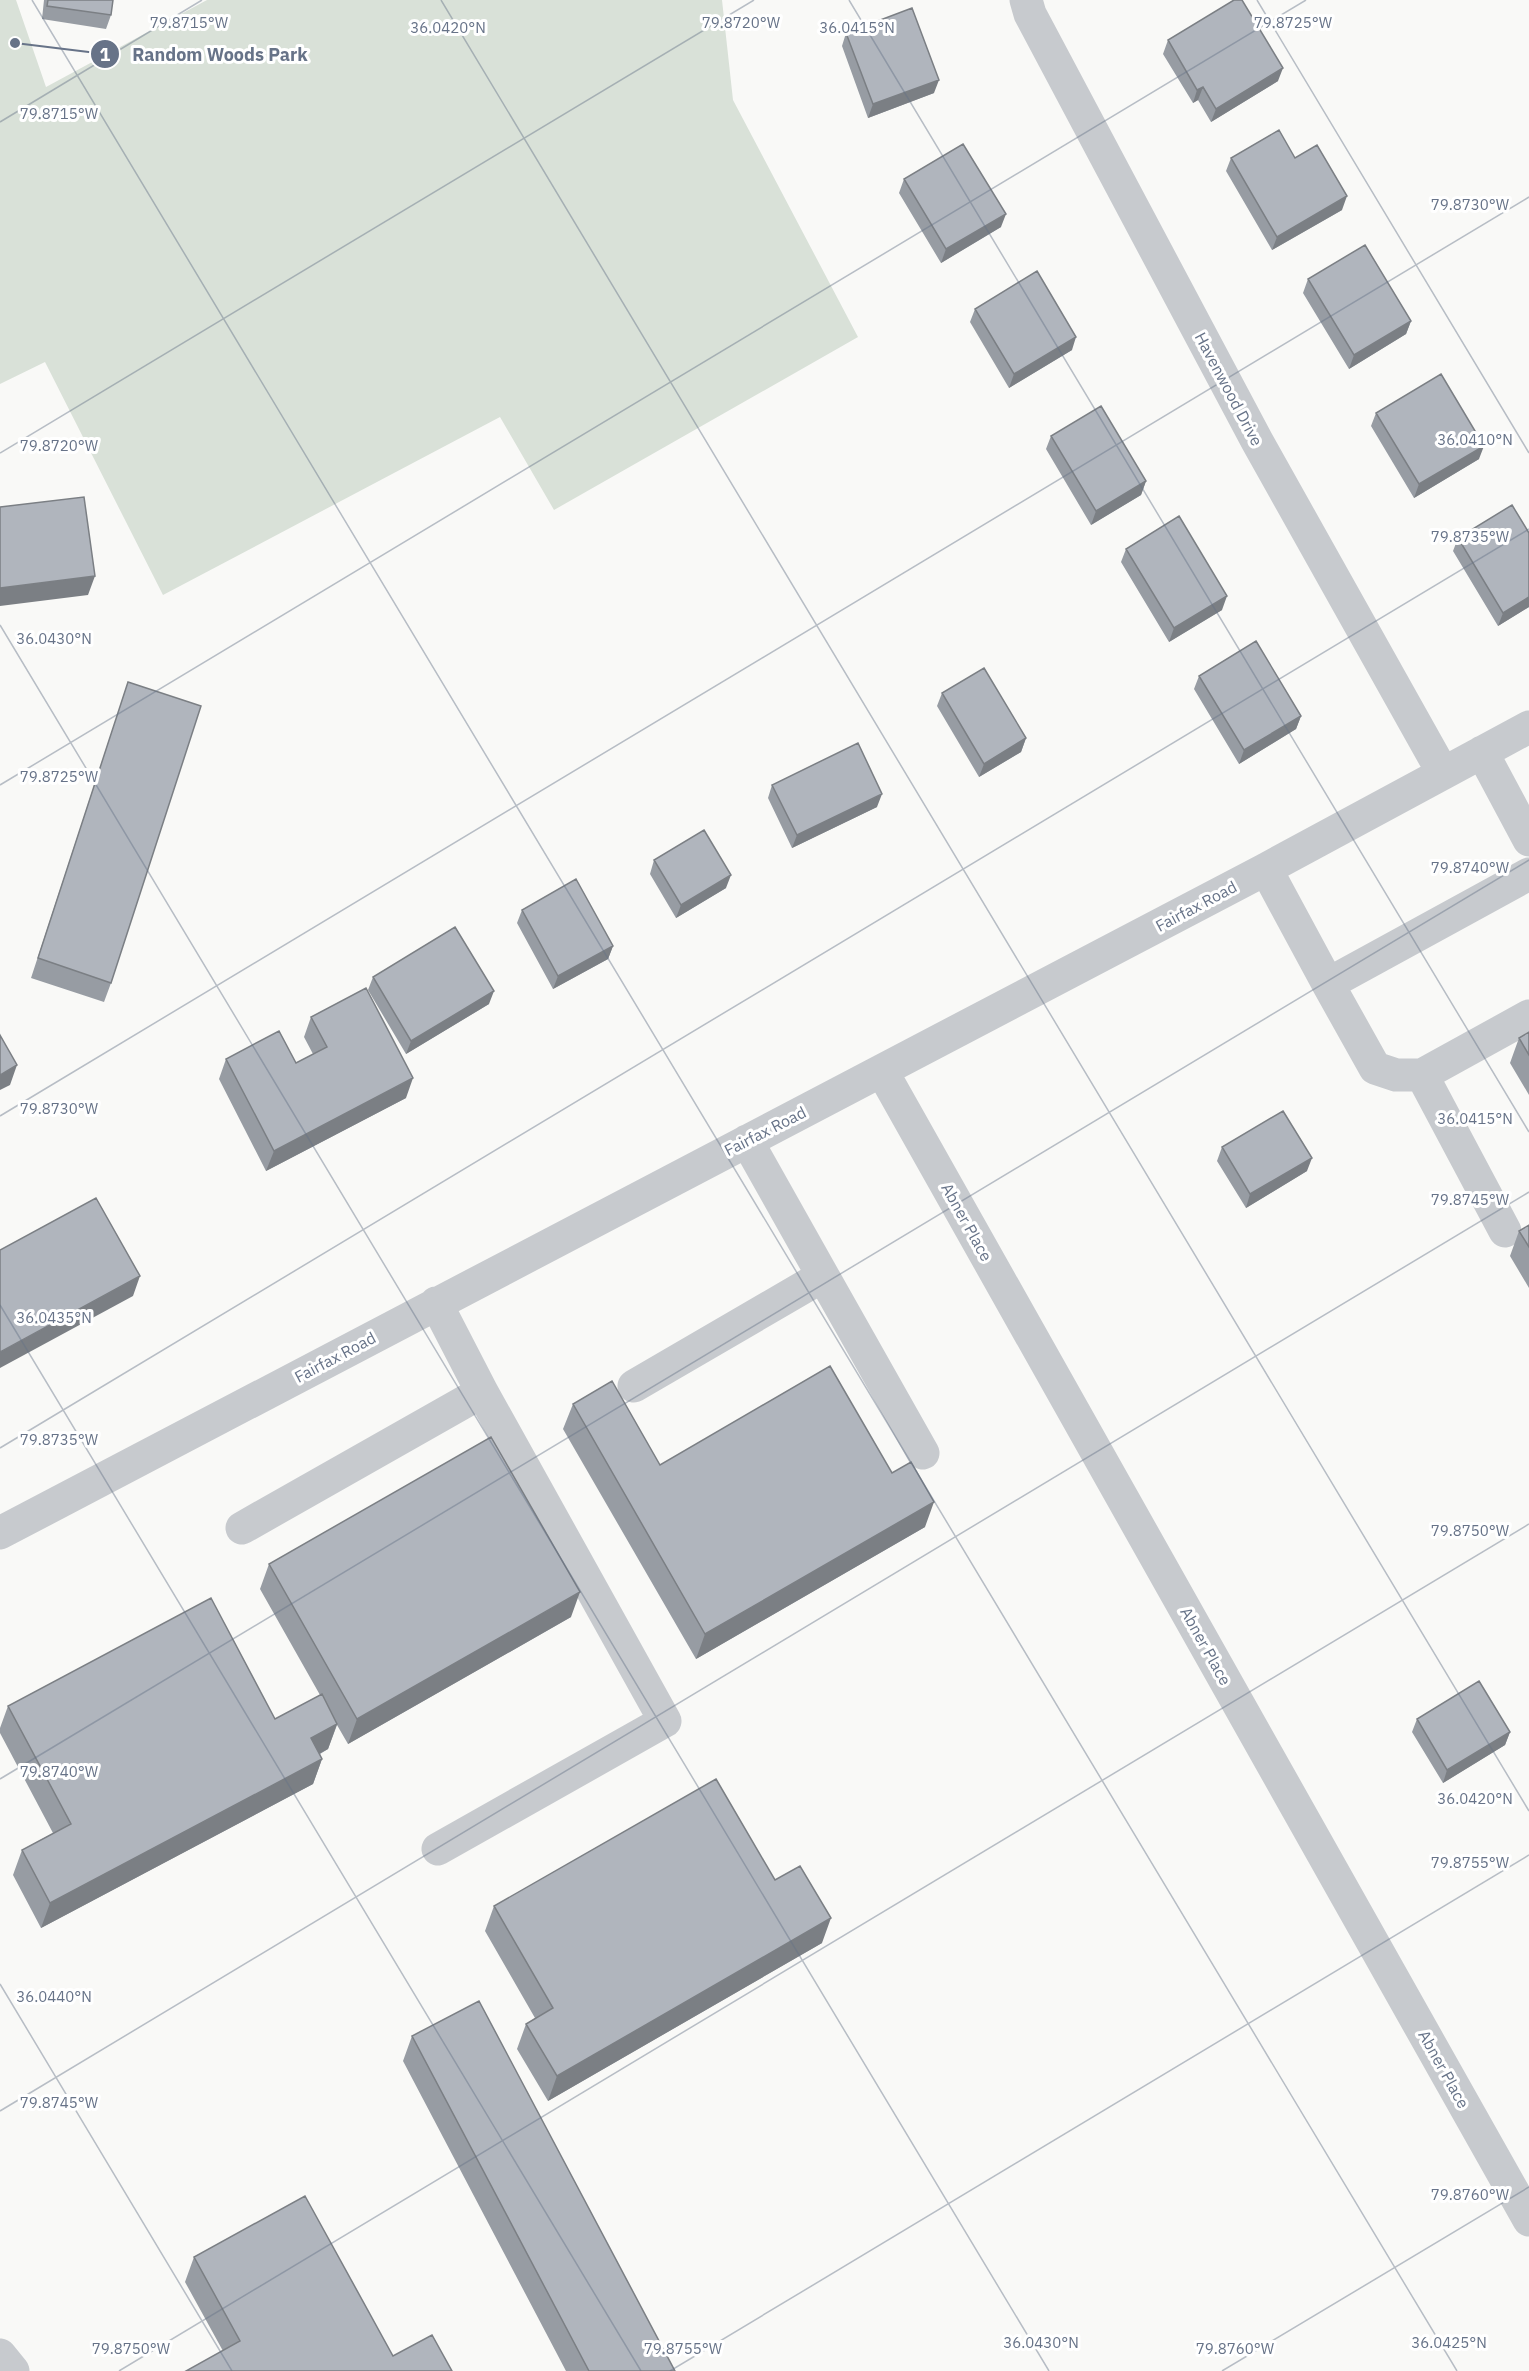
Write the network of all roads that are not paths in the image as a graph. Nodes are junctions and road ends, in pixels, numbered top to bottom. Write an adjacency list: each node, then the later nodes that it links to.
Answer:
1 (1026, 0): 4 (street, Havenwood Drive)
2 (1529, 727): 3 (street, Fairfax Road)
3 (1482, 752): 4 (street, Fairfax Road); 5 (street)
4 (1443, 773): 6 (street, Fairfax Road)
5 (1529, 840)
6 (1266, 869): 8 (street); 10 (street, Fairfax Road)
7 (1529, 874): 8 (street)
8 (1328, 984): 11 (street)
9 (1529, 1016): 11 (street)
10 (882, 1071): 12 (street, Fairfax Road); 22 (street, Abner Place)
11 (1422, 1075): 13 (street)
12 (747, 1141): 14 (street); 15 (street, Fairfax Road)
13 (1505, 1231)
14 (823, 1276): 16 (street); 18 (street)
15 (436, 1303): 17 (street); 20 (street, Fairfax Road)
16 (634, 1386)
17 (482, 1392): 19 (street); 21 (street)
18 (923, 1453)
19 (242, 1528)
20 (0, 1533)
21 (438, 1849)
22 (1529, 2220)
23 (0, 2355): 24 (street)
24 (13, 2371)

